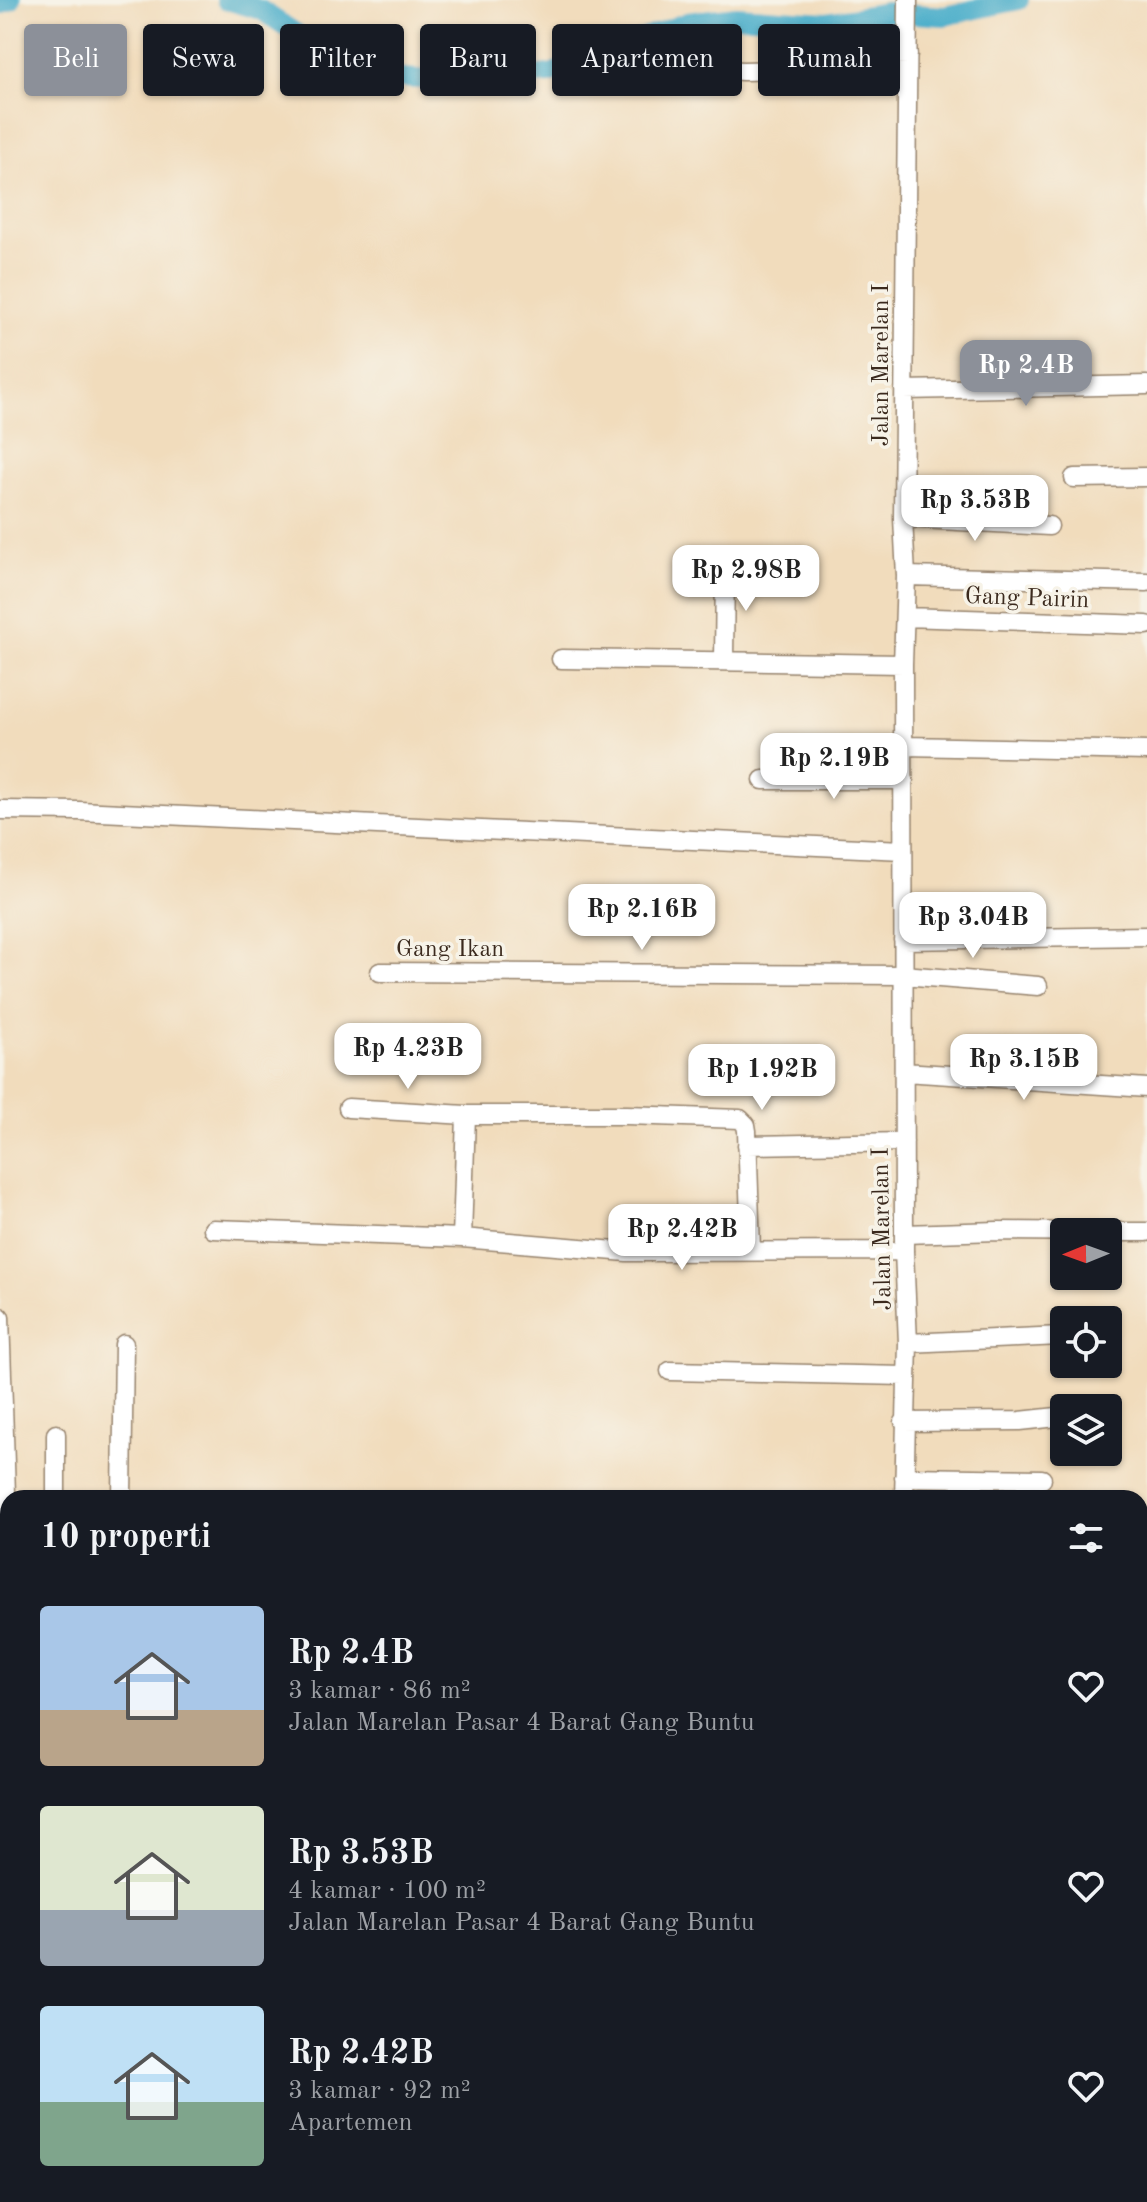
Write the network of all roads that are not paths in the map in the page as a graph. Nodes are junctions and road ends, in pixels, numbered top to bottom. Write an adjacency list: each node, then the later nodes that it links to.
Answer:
1 (908, 0): 2 (street, Jalan Marelan I)
2 (908, 50): 3 (street); 5 (street, Jalan Marelan I)
3 (742, 71)
4 (1147, 385): 5 (street)
5 (904, 390): 8 (street, Jalan Marelan I)
6 (1147, 477): 7 (street)
7 (1074, 478)
8 (903, 518): 9 (street); 11 (street, Jalan Marelan I)
9 (1049, 526)
10 (725, 564): 16 (street)
11 (906, 576): 12 (street); 13 (street, Jalan Marelan I)
12 (1147, 582)
13 (905, 617): 14 (street, Gang Pairin); 17 (street, Jalan Marelan I)
14 (1147, 625)
15 (561, 659): 16 (street)
16 (724, 661): 17 (street)
17 (903, 664): 18 (street, Jalan Marelan I)
18 (905, 746): 19 (street); 21 (street, Jalan Marelan I)
19 (1147, 751)
20 (763, 780): 21 (street)
21 (904, 780): 23 (street, Jalan Marelan I)
22 (0, 810): 23 (street)
23 (903, 850): 25 (street, Jalan Marelan I)
24 (1147, 936): 25 (street)
25 (903, 940): 27 (street, Jalan Marelan I)
26 (380, 972): 27 (street, Gang Ikan)
27 (903, 975): 28 (street, Gang Ikan); 29 (street, Jalan Marelan I)
28 (1038, 986)
29 (904, 1072): 30 (street); 33 (street, Jalan Marelan I)
30 (1147, 1088)
31 (348, 1108): 32 (street)
32 (466, 1115): 34 (street); 39 (street)
33 (904, 1142): 34 (street); 40 (street, Jalan Marelan I)
34 (747, 1145): 41 (street)
35 (213, 1229): 39 (street)
36 (1050, 1231): 40 (street)
37 (1122, 1232): 38 (street)
38 (1147, 1232)
39 (462, 1238): 41 (street)
40 (904, 1243): 41 (street); 44 (street, Jalan Marelan I)
41 (751, 1251)
42 (0, 1317): 53 (street)
43 (1050, 1337): 44 (street)
44 (908, 1343): 47 (street, Jalan Marelan I)
45 (124, 1344): 55 (street)
46 (670, 1371): 47 (street)
47 (905, 1376): 49 (street, Jalan Marelan I)
48 (1050, 1418): 49 (street)
49 (904, 1422): 51 (street, Jalan Marelan I)
50 (56, 1434): 54 (street)
51 (904, 1477): 52 (street); 56 (street, Jalan Marelan I)
52 (1042, 1479)
53 (6, 1490)
54 (56, 1490)
55 (122, 1490)
56 (904, 1490)

